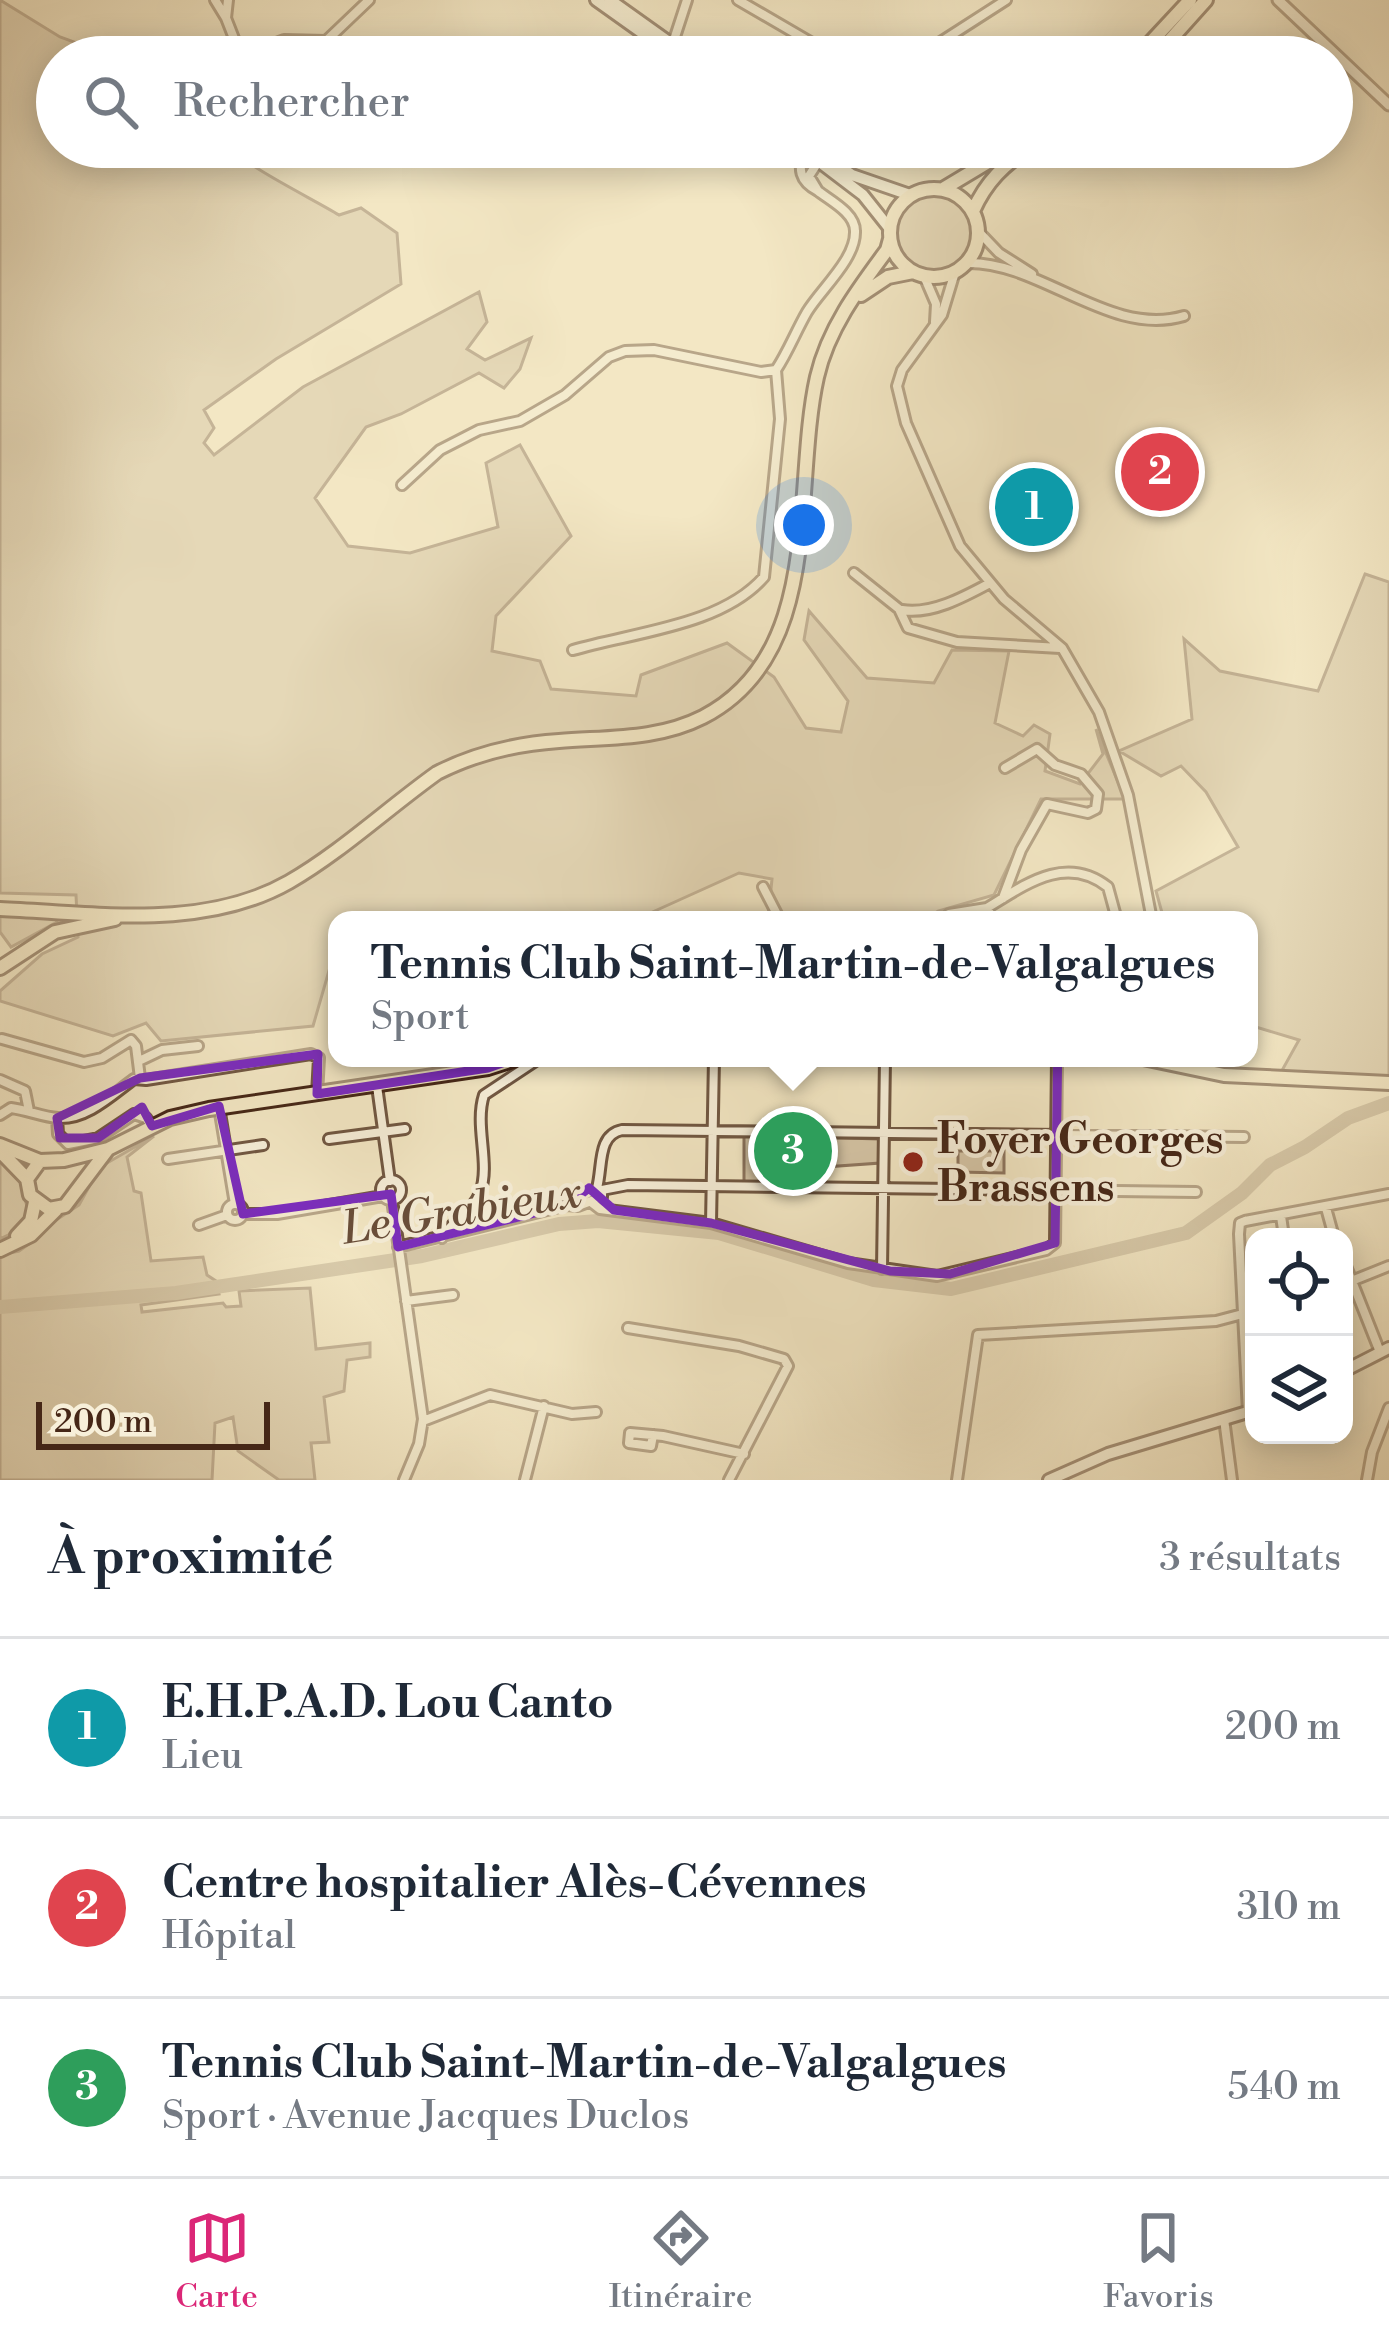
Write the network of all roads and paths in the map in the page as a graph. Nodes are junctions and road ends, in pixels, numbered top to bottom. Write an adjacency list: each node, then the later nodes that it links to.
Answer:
1 (228, 0): 12 (street)
2 (370, 0): 14 (street)
3 (596, 0): 15 (main road)
4 (610, 0): 16 (main road)
5 (687, 0): 17 (street)
6 (738, 0): 18 (street)
7 (1006, 0): 19 (street)
8 (1190, 0): 20 (main road)
9 (1206, 0): 21 (main road)
10 (1278, 0): 22 (street)
11 (215, 1): 12 (street)
12 (226, 19): 13 (street)
13 (233, 36)
14 (331, 36)
15 (649, 36)
16 (653, 36)
17 (676, 36)
18 (800, 36)
19 (950, 36)
20 (1157, 36)
21 (1173, 36)
22 (1316, 36)
23 (1353, 71): 24 (street)
24 (1389, 105)
25 (800, 168): 32 (street)
26 (810, 168): 32 (street)
27 (831, 168): 36 (main road)
28 (840, 168): 33 (main road)
29 (978, 168): 31 (main road)
30 (1002, 168): 34 (main road)
31 (943, 189): 33 (main road); 34 (main road)
32 (818, 191): 43 (street)
33 (910, 195): 36 (main road)
34 (973, 211): 35 (main road)
35 (978, 231): 37 (main road); 39 (street)
36 (890, 234): 38 (main road); 40 (main road)
37 (960, 268): 38 (main road); 39 (street); 42 (street)
38 (919, 274): 40 (main road); 42 (street)
39 (1043, 281): 41 (street)
40 (851, 303): 60 (main road)
41 (1184, 316)
42 (935, 323): 46 (street)
43 (776, 370): 44 (street); 49 (street)
44 (402, 485)
45 (854, 573): 47 (street)
46 (990, 584): 47 (street); 48 (street)
47 (899, 609): 48 (street)
48 (1062, 648): 59 (street)
49 (573, 650)
50 (1004, 768): 52 (street)
51 (763, 887): 55 (street)
52 (1003, 898): 53 (street); 58 (street)
53 (987, 908): 56 (street); 57 (street)
54 (0, 909): 60 (main road)
55 (775, 911)
56 (968, 911)
57 (989, 911)
58 (1115, 911)
59 (1151, 911)
60 (140, 914): 61 (main road)
61 (1, 959)
62 (2, 1039): 64 (street)
63 (198, 1046): 64 (street)
64 (139, 1061): 71 (street)
65 (491, 1067): 74 (main road)
66 (526, 1067): 119 (street)
67 (714, 1067): 82 (street)
68 (885, 1067): 84 (street)
69 (1057, 1067): 85 (street)
70 (1190, 1067): 73 (main road)
71 (140, 1078): 75 (street); 79 (street)
72 (0, 1080): 78 (street)
73 (1389, 1083)
74 (377, 1086): 75 (main road); 83 (street)
75 (316, 1094): 76 (main road)
76 (219, 1107): 80 (main road); 91 (street)
77 (4, 1111): 78 (street)
78 (29, 1111): 79 (street)
79 (57, 1118): 80 (street)
80 (152, 1126): 90 (main road)
81 (405, 1129): 83 (street)
82 (713, 1130): 84 (street); 98 (street); 101 (street)
83 (383, 1132): 87 (street); 96 (street)
84 (884, 1134): 85 (street); 99 (street)
85 (1054, 1136): 86 (street); 100 (street)
86 (1244, 1137)
87 (329, 1138)
88 (263, 1145): 91 (street)
89 (0, 1148): 94 (main road); 95 (main road)
90 (108, 1149): 93 (main road); 97 (main road)
91 (226, 1151): 92 (street); 107 (street)
92 (168, 1159)
93 (64, 1160): 94 (main road); 97 (main road)
94 (40, 1161): 95 (main road)
95 (27, 1179): 105 (main road)
96 (390, 1181): 104 (street); 104 (street)
97 (78, 1186): 110 (main road)
98 (712, 1187): 99 (street); 101 (street); 115 (street)
99 (883, 1188): 100 (street); 123 (street)
100 (1054, 1190): 102 (street); 123 (street)
101 (603, 1191): 106 (street); 108 (street); 111 (street)
102 (1196, 1192)
103 (1389, 1194): 109 (street)
104 (387, 1198): 112 (street); 121 (street)
105 (35, 1202): 110 (main road); 120 (main road)
106 (591, 1202): 108 (street); 111 (street)
107 (235, 1204): 112 (street); 114 (street)
108 (567, 1205): 119 (street)
109 (1327, 1208): 113 (street); 118 (street)
110 (57, 1209): 120 (main road)
111 (614, 1210): 115 (street)
112 (243, 1214): 114 (street)
113 (1281, 1216): 117 (street); 129 (street)
114 (230, 1220): 116 (street)
115 (711, 1223): 123 (street)
116 (199, 1225)
117 (1283, 1228)
118 (1332, 1228)
119 (442, 1238): 121 (street)
120 (0, 1246)
121 (399, 1249): 127 (street)
122 (1389, 1267): 124 (street)
123 (883, 1269)
124 (1353, 1281)
125 (1353, 1292): 132 (street)
126 (453, 1295): 127 (street)
127 (406, 1301): 139 (street)
128 (1245, 1314): 129 (street)
129 (1242, 1315): 131 (street); 145 (street)
130 (628, 1328): 141 (street)
131 (1245, 1347)
132 (1387, 1350): 133 (main road)
133 (1353, 1367)
134 (544, 1406): 136 (street); 139 (street); 143 (street)
135 (1389, 1408): 148 (street)
136 (596, 1412)
137 (1245, 1413): 138 (main road)
138 (1224, 1418): 146 (main road); 147 (street)
139 (423, 1421): 142 (street)
140 (652, 1435): 141 (street)
141 (744, 1454): 144 (street)
142 (404, 1480)
143 (526, 1480)
144 (729, 1480)
145 (957, 1480)
146 (1049, 1480)
147 (1232, 1480)
148 (1367, 1480)

